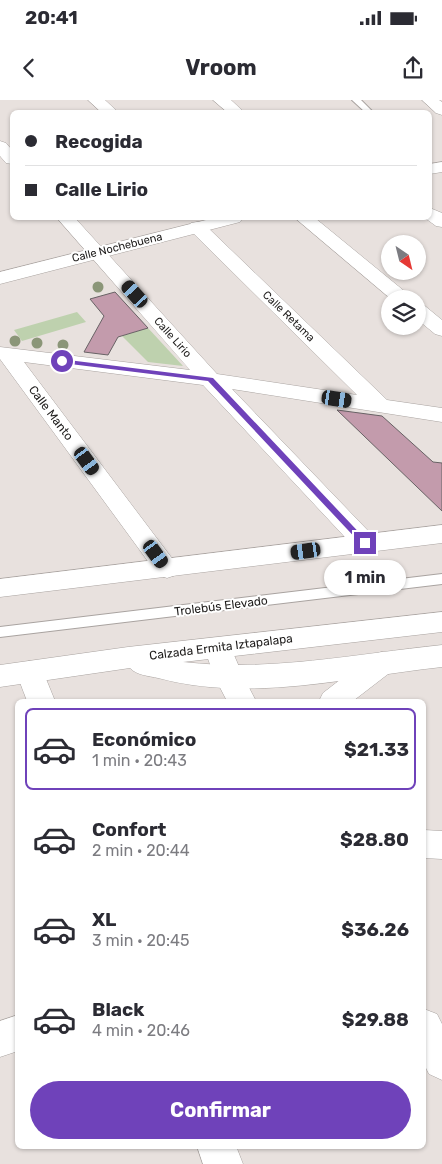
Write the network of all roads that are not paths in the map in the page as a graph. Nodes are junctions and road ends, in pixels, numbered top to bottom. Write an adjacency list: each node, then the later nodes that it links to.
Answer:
1 (96, 100): 5 (street)
2 (221, 100): 6 (street)
3 (356, 100): 7 (lane)
4 (430, 100): 8 (street)
5 (108, 110)
6 (234, 110)
7 (367, 110)
8 (442, 110)
9 (68, 220): 13 (street, Calle Lirio)
10 (220, 220): 12 (street, Calle Nochebuena)
11 (306, 220): 15 (street)
12 (197, 227): 13 (street, Calle Nochebuena); 20 (street, Calle Retama)
13 (97, 252): 14 (street, Calle Nochebuena); 19 (street, Calle Lirio)
14 (0, 278)
15 (393, 290)
16 (426, 317): 17 (street)
17 (442, 330)
18 (4, 353): 19 (street); 24 (street, Calle Manto)
19 (210, 379): 20 (street); 23 (street, Calle Lirio)
20 (381, 406): 21 (street)
21 (442, 415)
22 (442, 534): 23 (street)
23 (365, 543): 24 (street)
24 (167, 569): 26 (street)
25 (442, 580): 28 (lane, Trolebús Elevado)
26 (0, 588)
27 (442, 622): 29 (street, Calzada Ermita Iztapalapa)
28 (0, 632)
29 (218, 648): 31 (street, Calzada Ermita Iztapalapa); 35 (street)
30 (442, 656): 32 (street)
31 (128, 658): 33 (street, Calzada Ermita Iztapalapa); 35 (street)
32 (382, 663): 35 (street); 37 (street)
33 (30, 672): 34 (street, Calzada Ermita Iztapalapa); 36 (street)
34 (0, 676)
35 (235, 690)
36 (40, 699)
37 (336, 699)
38 (426, 844): 39 (street)
39 (442, 845)
40 (426, 1031): 43 (street)
41 (15, 1034): 42 (street)
42 (0, 1039)
43 (442, 1061)
44 (217, 1149): 45 (street)
45 (223, 1164)

